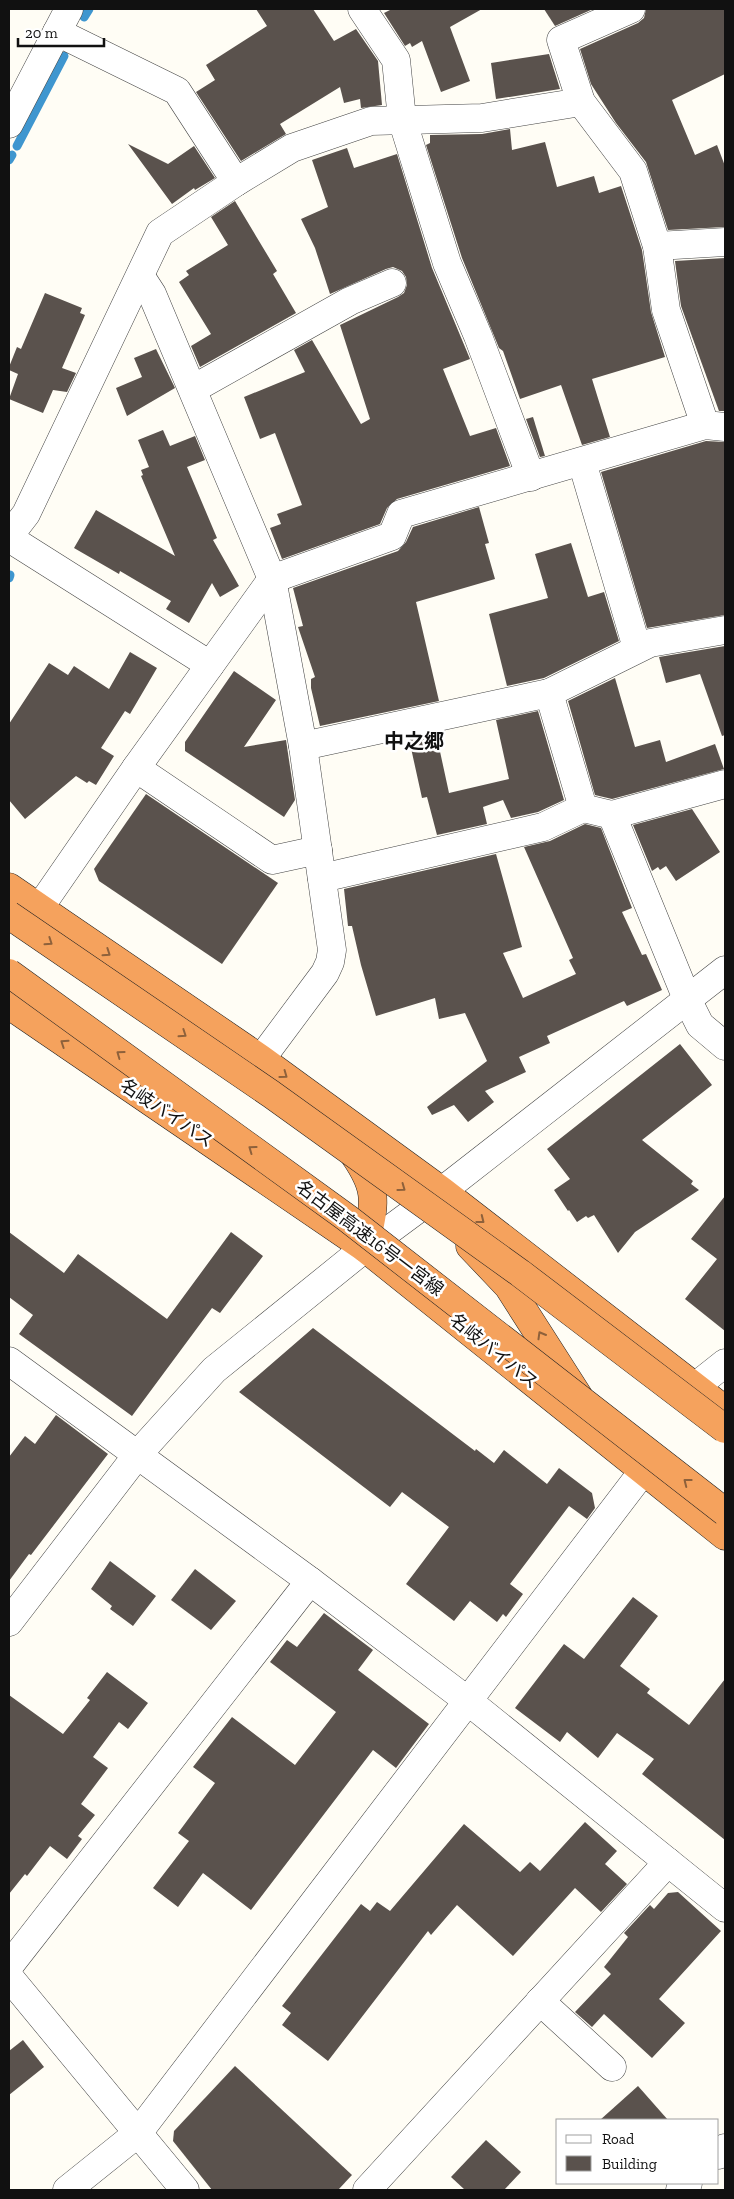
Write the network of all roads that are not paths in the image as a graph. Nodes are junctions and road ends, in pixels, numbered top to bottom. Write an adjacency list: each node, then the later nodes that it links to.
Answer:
1 (362, 9): 5 (street)
2 (631, 9): 4 (street)
3 (63, 20): 6 (street); 7 (street)
4 (581, 102): 5 (street); 9 (street)
5 (402, 119): 7 (street); 15 (street)
6 (9, 124)
7 (236, 182): 10 (street)
8 (725, 242): 9 (street)
9 (657, 246): 13 (street)
10 (141, 277): 12 (street); 16 (street)
11 (392, 283): 12 (street)
12 (193, 388): 17 (street)
13 (715, 426): 14 (street)
14 (582, 462): 15 (street); 19 (street)
15 (531, 477): 17 (street)
16 (9, 537): 20 (street)
17 (272, 579): 20 (street); 22 (street)
18 (725, 630): 19 (street)
19 (637, 648): 21 (street)
20 (210, 665): 23 (street)
21 (549, 693): 22 (street); 25 (street)
22 (303, 746): 27 (street)
23 (136, 768): 27 (street); 30 (street)
24 (725, 784): 26 (street)
25 (583, 808): 26 (street); 28 (street)
26 (612, 815): 34 (street)
27 (318, 850): 28 (street)
28 (322, 878): 37 (street)
29 (9, 887): 30 (highway)
30 (40, 907): 37 (highway, one-way to 37)
31 (9, 915): 45 (highway, one-way to 45, bridge)
32 (725, 970): 34 (street)
33 (9, 973): 48 (highway, 名古屋高速16号一宮線, one-way to 33, bridge)
34 (686, 999): 36 (street); 39 (street)
35 (9, 1005): 40 (highway, 名岐バイパス, one-way to 35)
36 (725, 1046)
37 (261, 1059): 38 (highway, one-way to 38)
38 (307, 1092): 39 (highway); 40 (highway)
39 (442, 1191): 40 (street); 43 (highway, one-way to 43); 47 (highway, one-way to 39)
40 (365, 1248): 46 (street); 47 (highway, 名岐バイパス)
41 (9, 1361): 46 (street)
42 (725, 1364): 43 (street)
43 (696, 1386): 44 (highway)
44 (725, 1410)
45 (725, 1429)
46 (138, 1454): 50 (street); 51 (street)
47 (644, 1470): 49 (highway, 名岐バイパス); 52 (street)
48 (725, 1512)
49 (725, 1536)
50 (310, 1581): 52 (street); 55 (street)
51 (9, 1622)
52 (468, 1701): 53 (street); 59 (street)
53 (668, 1862): 54 (street); 57 (street)
54 (725, 1908)
55 (9, 1966)
56 (9, 1977): 59 (street)
57 (540, 2001): 58 (street); 62 (street)
58 (612, 2067)
59 (138, 2133): 60 (street); 61 (street)
60 (67, 2190)
61 (185, 2190)
62 (367, 2190)

